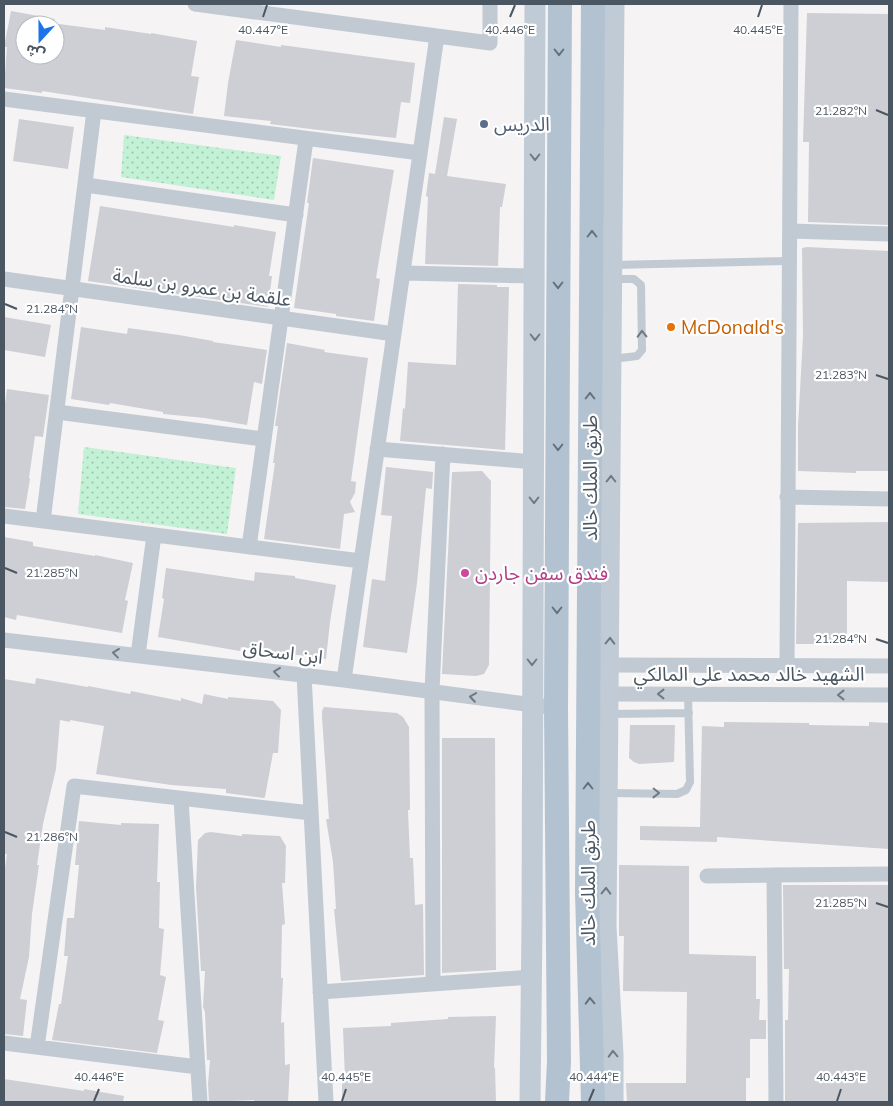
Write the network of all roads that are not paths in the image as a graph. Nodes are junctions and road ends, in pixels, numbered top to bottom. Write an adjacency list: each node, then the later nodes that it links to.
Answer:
1 (200, 4): 8 (street)
2 (490, 4): 8 (street)
3 (535, 4): 20 (main road, one-way to 20)
4 (560, 4): 50 (main road, طريق الملك خالد, one-way to 50)
5 (593, 4): 68 (main road, طريق الملك خالد, one-way to 5)
6 (614, 4): 18 (main road)
7 (791, 4): 15 (street)
8 (437, 36): 12 (street)
9 (4, 99): 10 (street)
10 (94, 110): 11 (street); 13 (street)
11 (306, 140): 12 (street); 14 (street)
12 (420, 153): 19 (street)
13 (86, 185): 14 (street); 22 (street)
14 (296, 215): 23 (street)
15 (790, 231): 16 (street); 17 (street)
16 (889, 234)
17 (789, 261): 18 (lane); 31 (street)
18 (613, 272): 25 (main road); 25 (lane, one-way to 18)
19 (403, 273): 20 (street); 24 (street)
20 (535, 276): 30 (main road, one-way to 30)
21 (4, 279): 22 (street, علقمة بن عمرو بن سلمة)
22 (73, 289): 23 (street, علقمة بن عمرو بن سلمة); 26 (street)
23 (280, 318): 24 (street, علقمة بن عمرو بن سلمة); 27 (street)
24 (394, 334): 28 (street)
25 (612, 359): 41 (main road, one-way to 25)
26 (57, 412): 27 (street); 34 (street)
27 (263, 438): 36 (street)
28 (377, 449): 29 (street); 37 (street)
29 (443, 454): 30 (street); 45 (street)
30 (534, 462): 49 (main road, one-way to 49)
31 (787, 497): 32 (street); 40 (street)
32 (889, 499)
33 (4, 516): 34 (street)
34 (43, 521): 35 (street)
35 (154, 535): 36 (street); 39 (street)
36 (249, 547): 37 (street)
37 (361, 562): 44 (street)
38 (4, 640): 39 (street, ابن اسحاق, one-way to 38)
39 (138, 655): 43 (street, ابن اسحاق, one-way to 39)
40 (787, 664): 41 (street, الشهيد خالد محمد على المالكي); 42 (street, الشهيد خالد محمد على المالكي)
41 (609, 665): 48 (main road)
42 (889, 666)
43 (304, 675): 44 (street, ابن اسحاق); 54 (street)
44 (344, 680): 45 (street, ابن اسحاق)
45 (432, 692): 49 (street, ابن اسحاق, one-way to 45); 59 (street)
46 (688, 694): 47 (street, الشهيد خالد محمد على المالكي, one-way to 46); 48 (street, الشهيد خالد محمد على المالكي, one-way to 48); 51 (lane)
47 (889, 695)
48 (609, 704): 51 (lane); 52 (main road)
49 (532, 705): 50 (street, ابن اسحاق); 58 (main road)
50 (556, 708): 67 (main road, طريق الملك خالد)
51 (689, 713): 52 (lane, one-way to 51)
52 (608, 793): 69 (main road, one-way to 52)
53 (181, 798): 54 (street); 62 (street); 63 (street)
54 (311, 814): 60 (street)
55 (889, 874): 56 (street)
56 (774, 875): 57 (street); 70 (street)
57 (707, 876)
58 (532, 977): 59 (street); 66 (main road)
59 (433, 984): 60 (street)
60 (320, 992): 65 (street)
61 (4, 1043): 62 (street)
62 (37, 1047): 63 (street)
63 (198, 1067): 64 (street)
64 (200, 1102)
65 (326, 1102)
66 (530, 1102)
67 (557, 1102)
68 (593, 1102)
69 (613, 1102)
70 (776, 1102)

